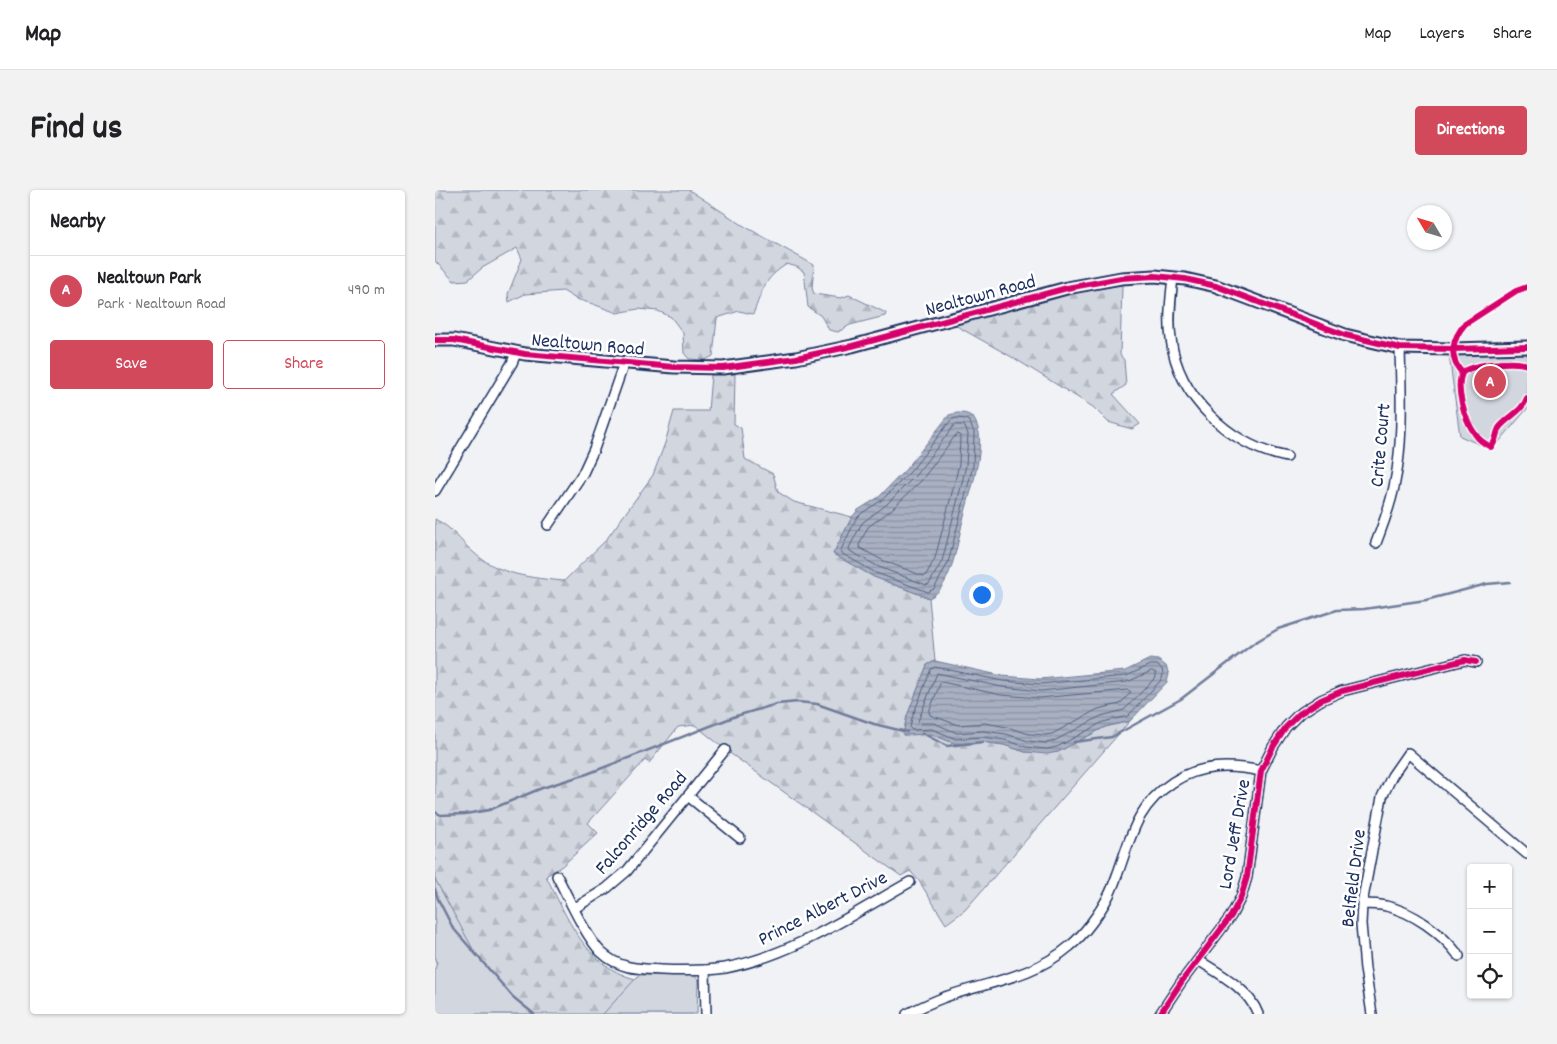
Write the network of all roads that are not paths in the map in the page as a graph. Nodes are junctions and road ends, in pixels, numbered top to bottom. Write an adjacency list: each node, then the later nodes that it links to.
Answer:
1 (1173, 277): 4 (street, Nealtown Road); 6 (street, Nealtown Road); 7 (street)
2 (435, 340): 5 (street, Nealtown Road)
3 (1527, 347): 4 (street, Nealtown Road)
4 (1400, 348): 10 (street, Crite Court)
5 (516, 353): 6 (street, Nealtown Road); 8 (street)
6 (624, 363): 9 (street)
7 (1287, 457)
8 (435, 491)
9 (548, 525)
10 (1376, 543)
11 (1476, 662): 13 (street, Lord Jeff Drive)
12 (725, 750): 14 (street, Falconridge Road)
13 (1261, 771): 22 (street, Lord Jeff Drive); 24 (street)
14 (688, 796): 15 (street); 20 (street, Falconridge Road)
15 (740, 838)
16 (1527, 854): 19 (street, Belfield Drive)
17 (557, 876): 20 (street, Prince Albert Drive)
18 (910, 882): 23 (street, Prince Albert Drive)
19 (1363, 904): 21 (street); 30 (street, Belfield Drive)
20 (575, 908): 23 (street, Prince Albert Drive)
21 (1459, 956)
22 (1198, 960): 28 (street, Lord Jeff Drive); 29 (street)
23 (705, 970): 25 (street)
24 (927, 1004): 26 (street); 27 (street)
25 (706, 1014)
26 (907, 1014)
27 (932, 1014)
28 (1160, 1014)
29 (1258, 1014)
30 (1372, 1014)

